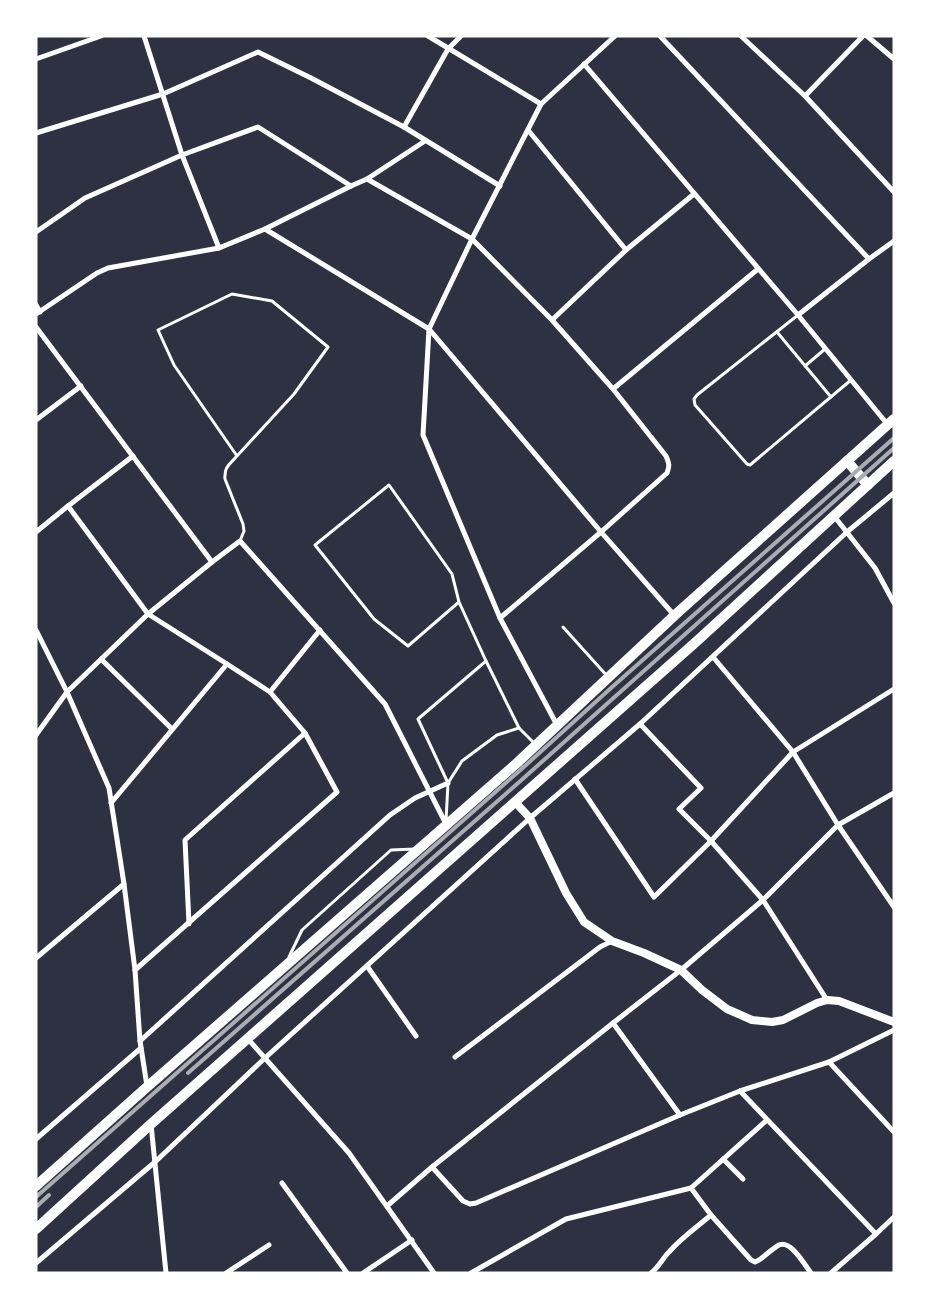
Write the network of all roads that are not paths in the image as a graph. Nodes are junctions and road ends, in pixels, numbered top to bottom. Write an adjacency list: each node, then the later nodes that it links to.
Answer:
1 (101, 36): 12 (street)
2 (144, 36): 14 (street)
3 (428, 36): 10 (street)
4 (462, 36): 10 (street)
5 (615, 36): 13 (street)
6 (660, 36): 33 (street)
7 (741, 36): 15 (street)
8 (863, 36): 15 (street)
9 (867, 36): 11 (street)
10 (448, 49): 16 (street); 17 (street)
11 (894, 59)
12 (36, 60)
13 (584, 64): 16 (street); 26 (street)
14 (163, 94): 17 (street); 19 (street); 21 (street)
15 (806, 96): 25 (street)
16 (541, 104): 18 (street)
17 (404, 127): 20 (street)
18 (528, 130): 24 (street); 32 (street)
19 (36, 133)
20 (426, 141): 22 (street); 24 (street)
21 (182, 155): 23 (street); 28 (street); 31 (street)
22 (367, 179): 23 (street); 29 (street)
23 (351, 186): 27 (street)
24 (500, 186): 29 (street)
25 (894, 192)
26 (694, 194): 32 (street); 34 (street)
27 (265, 229): 31 (street); 40 (street)
28 (36, 232)
29 (472, 239): 38 (street); 40 (street)
30 (894, 241): 33 (street)
31 (219, 248): 36 (street)
32 (626, 250): 38 (street)
33 (868, 259): 37 (street)
34 (758, 269): 37 (street); 46 (street)
35 (36, 305): 36 (street)
36 (38, 313)
37 (798, 315): 41 (lane); 42 (street)
38 (552, 320): 46 (street)
39 (36, 327): 45 (street)
40 (429, 329): 59 (street); 67 (street)
41 (777, 332): 43 (lane); 47 (lane)
42 (825, 349): 43 (lane); 44 (street)
43 (805, 366): 47 (lane)
44 (851, 380): 47 (lane); 49 (street)
45 (81, 386): 48 (street); 50 (street)
46 (613, 390): 59 (street)
47 (831, 397)
48 (36, 420)
49 (891, 422): 52 (highway)
50 (133, 456): 56 (street); 62 (street)
51 (237, 456): 51 (lane); 61 (lane)
52 (847, 461): 54 (highway); 66 (highway)
53 (892, 465): 54 (highway)
54 (868, 485): 57 (highway)
55 (894, 493): 60 (street)
56 (68, 506): 58 (street); 65 (street)
57 (834, 516): 60 (street); 92 (highway)
58 (36, 532)
59 (602, 532): 66 (street); 67 (street)
60 (847, 532): 64 (street); 71 (street)
61 (240, 541): 62 (street); 70 (street)
62 (212, 562): 65 (street)
63 (459, 602): 63 (lane); 73 (lane)
64 (894, 603)
65 (148, 614): 72 (street); 74 (street)
66 (675, 616): 75 (highway)
67 (500, 618): 80 (street)
68 (563, 628): 75 (lane)
69 (36, 630): 77 (street)
70 (320, 630): 78 (street); 89 (street)
71 (713, 657): 79 (street); 86 (street)
72 (101, 659): 77 (street); 82 (street)
73 (486, 661): 81 (lane); 88 (lane)
74 (227, 664): 78 (street); 82 (street)
75 (608, 678): 80 (highway)
76 (894, 689): 86 (street)
77 (67, 692): 84 (street); 91 (street)
78 (270, 692): 83 (street)
79 (640, 724): 87 (street); 96 (street)
80 (557, 725): 85 (highway)
81 (519, 728): 85 (lane); 88 (lane)
82 (172, 729): 91 (street)
83 (305, 732): 101 (street); 101 (street)
84 (36, 735)
85 (536, 744): 94 (highway)
86 (793, 752): 95 (street); 96 (street)
87 (576, 779): 93 (street); 96 (street)
88 (448, 783): 89 (street); 94 (lane)
89 (430, 792): 94 (street); 114 (street)
90 (894, 793): 95 (street)
91 (112, 802): 98 (street)
92 (515, 802): 93 (street); 113 (highway)
93 (530, 818): 102 (street); 105 (street)
94 (446, 824): 97 (highway)
95 (838, 824): 99 (street); 100 (street)
96 (711, 841): 99 (street)
97 (418, 849): 104 (highway); 104 (lane)
98 (124, 884): 103 (street); 106 (street)
99 (763, 900): 107 (street); 108 (street)
100 (894, 907)
101 (189, 924): 106 (street)
102 (612, 941): 107 (street); 115 (street)
103 (36, 958)
104 (286, 965): 118 (highway)
105 (367, 966): 112 (street); 116 (street)
106 (135, 970): 114 (street)
107 (681, 970): 108 (street); 110 (street)
108 (827, 1000): 109 (street)
109 (894, 1022)
110 (613, 1023): 120 (street); 127 (street)
111 (894, 1030): 117 (street)
112 (416, 1036)
113 (248, 1038): 116 (street); 122 (highway)
114 (141, 1045): 118 (street); 124 (street)
115 (454, 1057)
116 (265, 1058): 126 (street); 132 (street)
117 (829, 1062): 119 (street); 123 (street)
118 (147, 1087): 130 (highway)
119 (740, 1091): 120 (street); 121 (street)
120 (680, 1115): 127 (street)
121 (767, 1120): 125 (street); 136 (street)
122 (150, 1124): 126 (street); 135 (highway)
123 (894, 1132)
124 (36, 1139)
125 (723, 1159): 128 (street); 131 (street)
126 (154, 1162): 139 (street); 140 (street)
127 (432, 1167): 132 (street)
128 (743, 1179)
129 (282, 1182): 142 (street)
130 (36, 1186)
131 (691, 1188): 133 (street); 145 (street)
132 (387, 1206): 137 (street)
133 (711, 1215): 146 (street); 147 (street)
134 (894, 1217): 136 (street)
135 (36, 1229)
136 (876, 1234): 148 (street)
137 (412, 1240): 143 (street); 144 (street)
138 (269, 1245): 141 (street)
139 (36, 1263)
140 (166, 1273)
141 (226, 1273)
142 (347, 1273)
143 (364, 1273)
144 (434, 1273)
145 (471, 1273)
146 (651, 1273)
147 (811, 1273)
148 (831, 1273)

